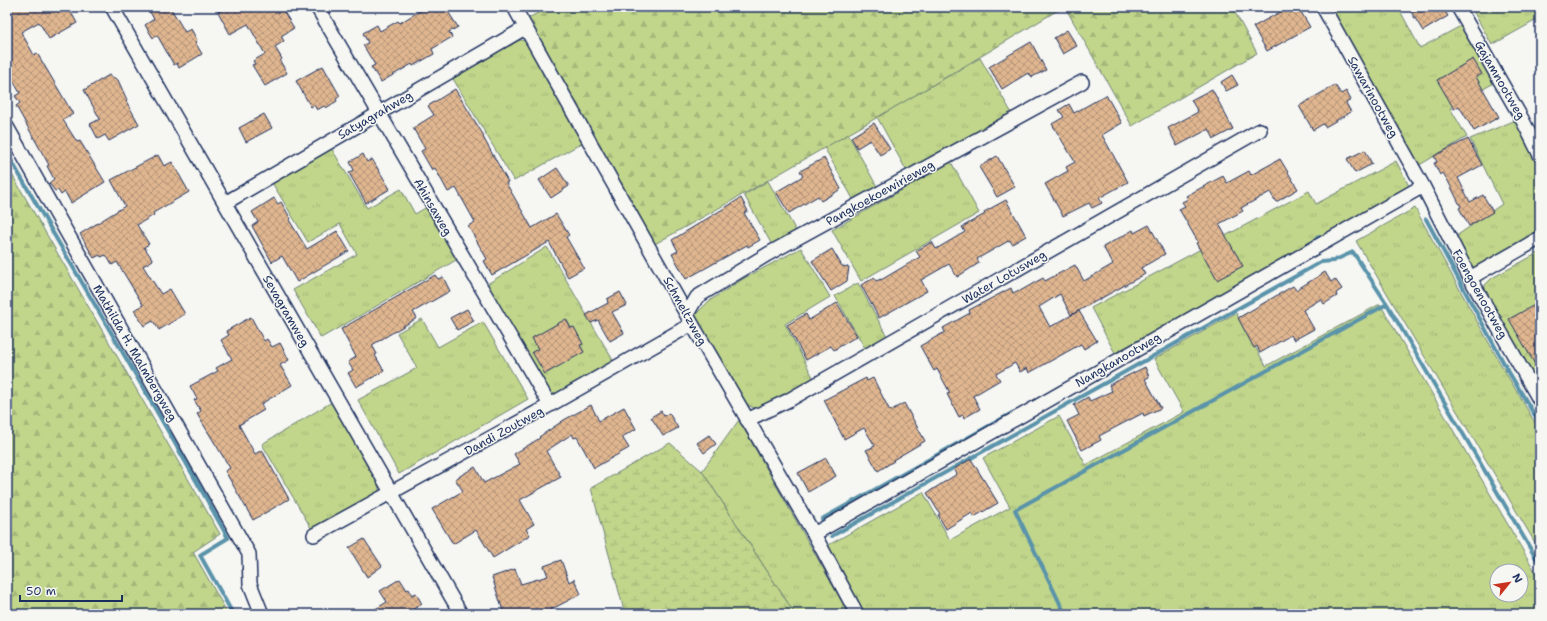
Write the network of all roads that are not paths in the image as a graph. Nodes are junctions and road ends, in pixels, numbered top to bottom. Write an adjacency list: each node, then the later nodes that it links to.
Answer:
1 (112, 7): 13 (street, Sevagramweg)
2 (317, 7): 8 (street, Ahinsaweg)
3 (514, 7): 6 (street, Schmeltzweg)
4 (1323, 7): 12 (street, Sawarinootweg)
5 (1458, 7): 11 (street, Gajamnootweg)
6 (525, 28): 8 (street, Satyagrahweg); 16 (street, Schmeltzweg)
7 (1082, 82): 16 (street, Pangkoekoewirieweg)
8 (378, 112): 13 (street, Satyagrahweg); 18 (street, Ahinsaweg)
9 (7, 127): 23 (street, Mathilda H. Malmbergweg)
10 (1260, 130): 19 (street, Water Lotusweg)
11 (1540, 155)
12 (1423, 186): 15 (street, Foengoenootweg); 21 (street, Nangkanootweg)
13 (225, 203): 20 (street, Sevagramweg)
14 (1540, 238): 15 (street)
15 (1470, 278): 17 (street, Foengoenootweg)
16 (690, 319): 18 (street, Dandi Zoutweg); 19 (street, Schmeltzweg)
17 (1540, 401)
18 (550, 405): 20 (street, Dandi Zoutweg)
19 (747, 420): 21 (street, Schmeltzweg)
20 (390, 493): 22 (street, Dandi Zoutweg); 24 (street, Sevagramweg)
21 (814, 534): 25 (street, Schmeltzweg)
22 (314, 535)
23 (262, 614)
24 (461, 614)
25 (857, 614)

